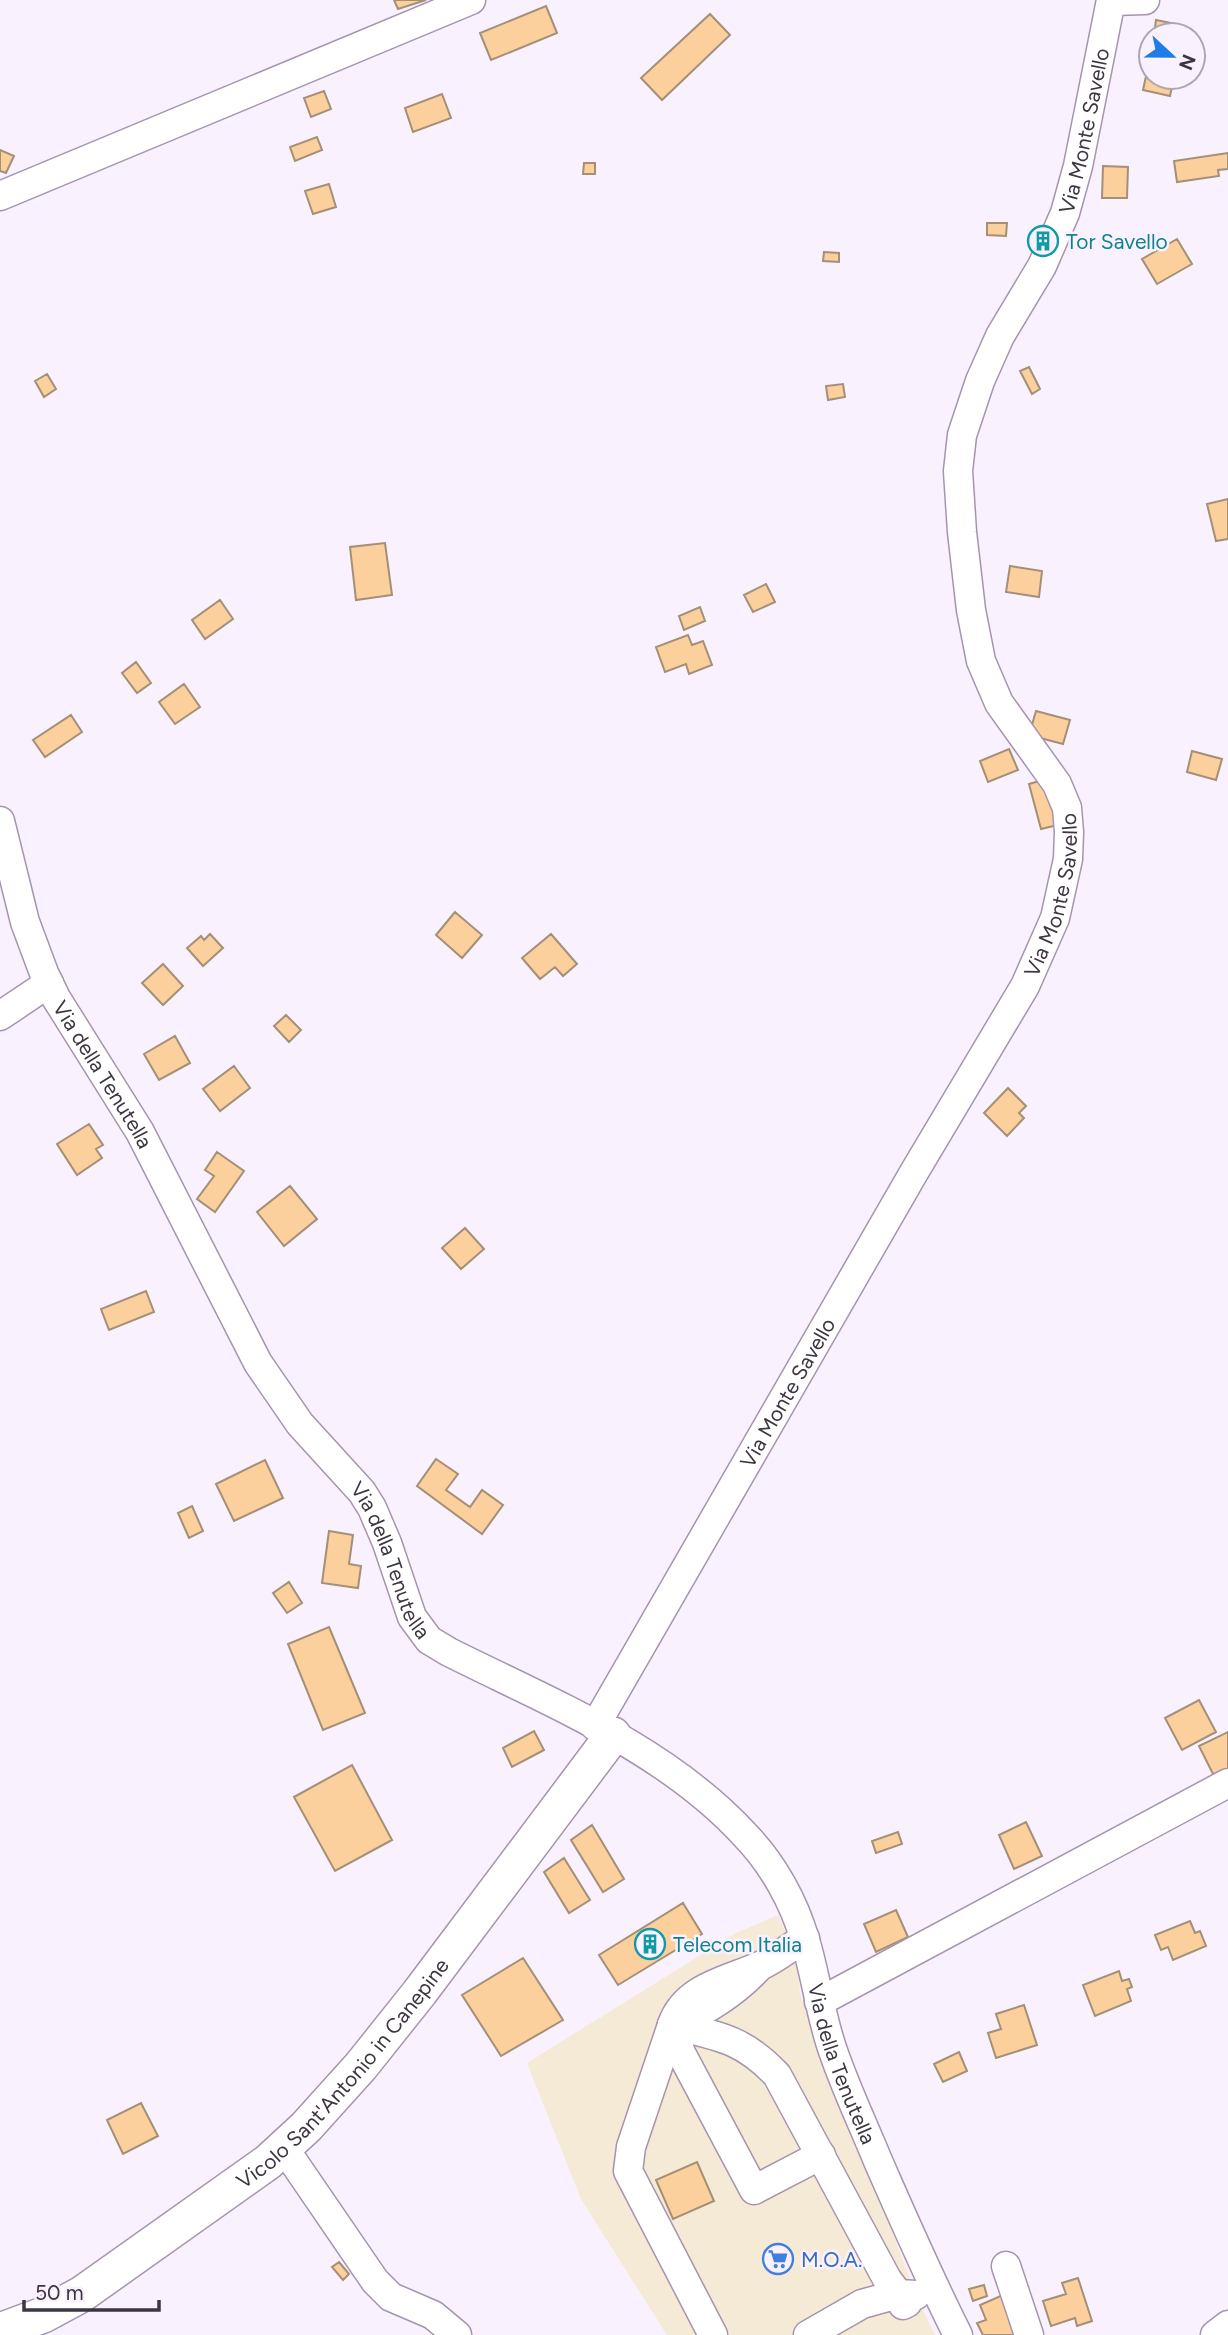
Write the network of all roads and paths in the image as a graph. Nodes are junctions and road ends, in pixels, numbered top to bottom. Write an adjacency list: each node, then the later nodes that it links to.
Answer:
1 (471, 0): 4 (street)
2 (1145, 0): 3 (street)
3 (1111, 1): 8 (street, Via Monte Savello)
4 (0, 195)
5 (0, 821): 6 (street, Via della Tenutella)
6 (48, 984): 7 (street); 8 (street, Via della Tenutella)
7 (0, 1016)
8 (604, 1730): 10 (street, Via della Tenutella); 13 (main road, Vicolo Sant'Antonio in Canepine)
9 (1228, 1783): 11 (street)
10 (798, 1942): 11 (street, Via della Tenutella); 12 (street)
11 (819, 2002): 16 (street, Via della Tenutella)
12 (672, 2025): 14 (street); 14 (street); 20 (street)
13 (284, 2148): 18 (main road, Vicolo Sant'Antonio in Canepine); 19 (street)
14 (821, 2155): 16 (street)
15 (1006, 2266): 23 (street)
16 (916, 2293): 21 (street); 22 (street, Via della Tenutella)
17 (1228, 2325): 24 (street)
18 (0, 2331)
19 (457, 2335)
20 (713, 2335)
21 (808, 2335)
22 (958, 2335)
23 (1030, 2335)
24 (1215, 2335)

